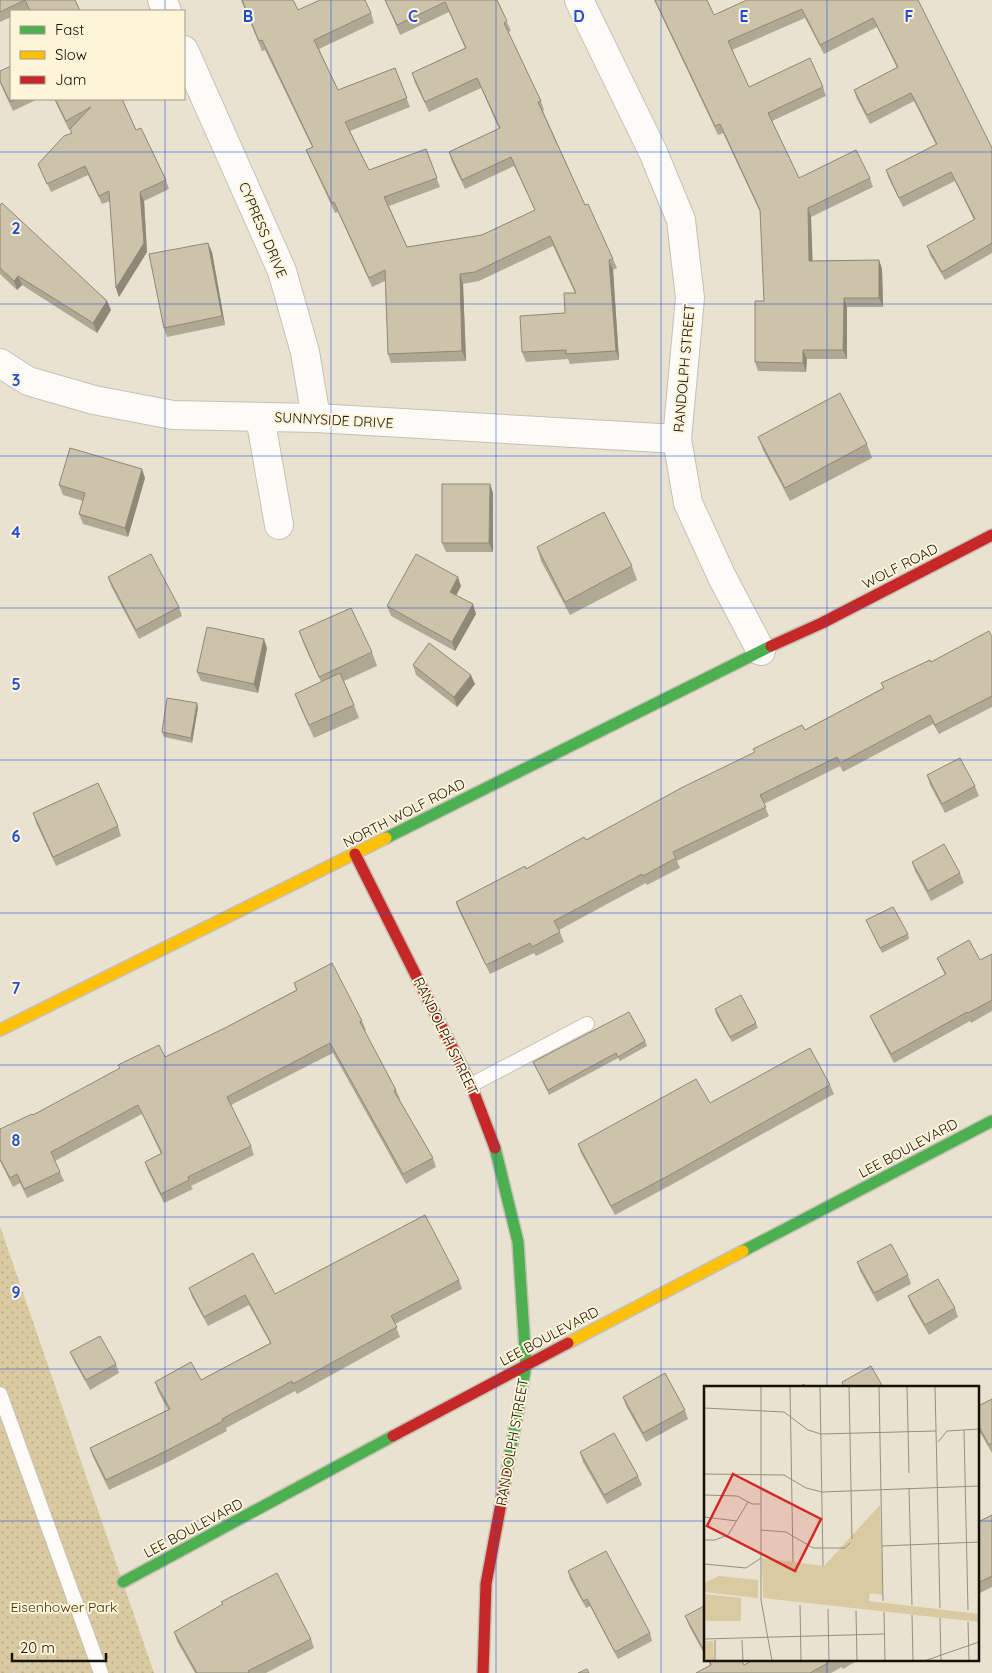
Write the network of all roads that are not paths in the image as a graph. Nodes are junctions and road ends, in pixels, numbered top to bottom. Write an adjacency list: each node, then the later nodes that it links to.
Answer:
1 (579, 0): 6 (street, RANDOLPH STREET)
2 (185, 52): 5 (street, CYPRESS DRIVE)
3 (0, 363): 4 (street, SUNNYSIDE DRIVE)
4 (260, 417): 5 (street, SUNNYSIDE DRIVE); 7 (street)
5 (316, 418): 6 (street, SUNNYSIDE DRIVE)
6 (677, 439): 10 (street, RANDOLPH STREET)
7 (279, 525)
8 (992, 535): 9 (street, WOLF ROAD)
9 (822, 623): 10 (street, NORTH WOLF ROAD)
10 (761, 651): 11 (street, NORTH WOLF ROAD)
11 (355, 854): 13 (street, NORTH WOLF ROAD); 14 (street, RANDOLPH STREET)
12 (586, 1024): 14 (lane)
13 (0, 1030)
14 (471, 1085): 16 (street, RANDOLPH STREET)
15 (992, 1121): 16 (street, LEE BOULEVARD)
16 (526, 1365): 18 (street, LEE BOULEVARD); 20 (street, RANDOLPH STREET)
17 (0, 1394): 19 (lane)
18 (123, 1582)
19 (101, 1673)
20 (483, 1673)

